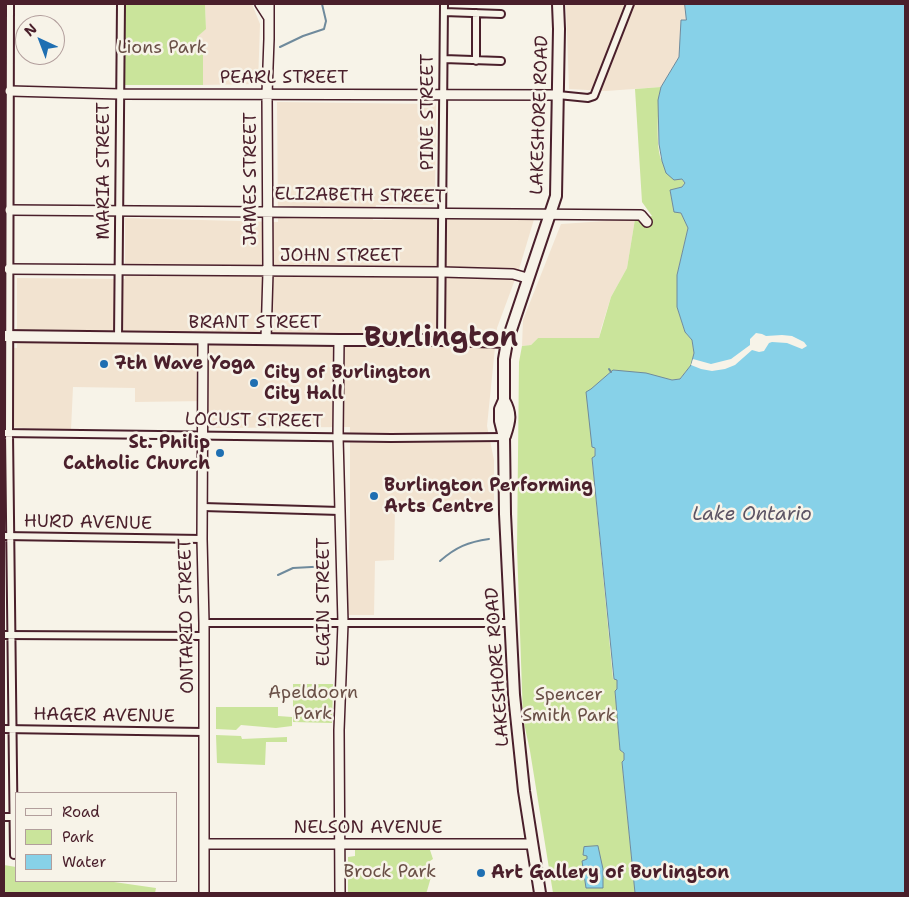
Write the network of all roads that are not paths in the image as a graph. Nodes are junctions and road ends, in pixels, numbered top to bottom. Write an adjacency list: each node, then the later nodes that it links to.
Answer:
1 (10, 4): 12 (street)
2 (121, 4): 17 (street, MARIA STREET)
3 (260, 4): 11 (street)
4 (270, 4): 11 (street, JAMES STREET)
5 (444, 4): 8 (street, PINE STREET)
6 (558, 4): 20 (main road, LAKESHORE ROAD)
7 (630, 4): 20 (street)
8 (444, 12): 9 (street); 13 (street, PINE STREET)
9 (476, 14): 10 (street); 14 (street)
10 (501, 14)
11 (269, 18): 18 (street, JAMES STREET)
12 (6, 34): 16 (street)
13 (444, 59): 14 (street); 19 (street, PINE STREET)
14 (476, 61): 15 (street)
15 (501, 61)
16 (10, 91): 17 (street, PEARL STREET); 21 (street)
17 (120, 94): 18 (street, PEARL STREET); 22 (street, MARIA STREET)
18 (267, 94): 19 (street, PEARL STREET); 23 (street, JAMES STREET)
19 (443, 95): 20 (street, PEARL STREET); 24 (street, PINE STREET)
20 (558, 95): 25 (main road, LAKESHORE ROAD)
21 (7, 209): 22 (street, ELIZABETH STREET); 27 (street)
22 (119, 210): 23 (street, ELIZABETH STREET); 28 (street, MARIA STREET)
23 (268, 211): 24 (street, ELIZABETH STREET); 29 (street, JAMES STREET)
24 (442, 213): 25 (street, ELIZABETH STREET); 30 (street, PINE STREET)
25 (550, 213): 26 (street, ELIZABETH STREET); 31 (main road, LAKESHORE ROAD)
26 (647, 222)
27 (7, 269): 28 (street, JOHN STREET); 32 (street)
28 (118, 271): 29 (street, JOHN STREET); 33 (street, MARIA STREET)
29 (268, 272): 30 (street, JOHN STREET); 35 (street, JAMES STREET)
30 (442, 272): 31 (street, JOHN STREET); 37 (street, PINE STREET)
31 (527, 278): 38 (main road, LAKESHORE ROAD)
32 (6, 336): 33 (main road, BRANT STREET); 39 (street)
33 (118, 339): 34 (main road, BRANT STREET)
34 (203, 339): 35 (main road, BRANT STREET); 40 (street, ONTARIO STREET)
35 (266, 339): 36 (main road, BRANT STREET)
36 (339, 340): 37 (main road, BRANT STREET); 41 (street, ELGIN STREET)
37 (441, 340): 38 (main road, BRANT STREET)
38 (507, 342): 42 (main road, LAKESHORE ROAD)
39 (6, 433): 40 (street, LOCUST STREET); 45 (street)
40 (202, 435): 41 (street, LOCUST STREET); 43 (street, ONTARIO STREET)
41 (338, 437): 42 (street, LOCUST STREET); 44 (street, ELGIN STREET)
42 (504, 437): 49 (main road, LAKESHORE ROAD)
43 (203, 508): 44 (street); 46 (street, ONTARIO STREET)
44 (340, 511): 48 (street, ELGIN STREET)
45 (7, 536): 46 (street, HURD AVENUE); 51 (street)
46 (202, 539): 47 (street, ONTARIO STREET)
47 (204, 623): 48 (street); 52 (street, ONTARIO STREET)
48 (343, 623): 49 (street); 60 (street, ELGIN STREET)
49 (511, 623): 59 (main road, LAKESHORE ROAD)
50 (4, 636): 51 (street)
51 (12, 636): 52 (street); 54 (street)
52 (204, 636): 55 (street, ONTARIO STREET)
53 (4, 729): 54 (street, HAGER AVENUE)
54 (12, 729): 55 (street, HAGER AVENUE); 57 (street)
55 (204, 732): 58 (street, ONTARIO STREET)
56 (4, 817): 57 (street)
57 (15, 817): 61 (street)
58 (205, 844): 60 (street, NELSON AVENUE); 62 (street, ONTARIO STREET)
59 (532, 844): 60 (street, NELSON AVENUE); 64 (main road, LAKESHORE ROAD)
60 (339, 845): 63 (street, ELGIN STREET)
61 (14, 855)
62 (204, 893)
63 (340, 893)
64 (540, 893)

